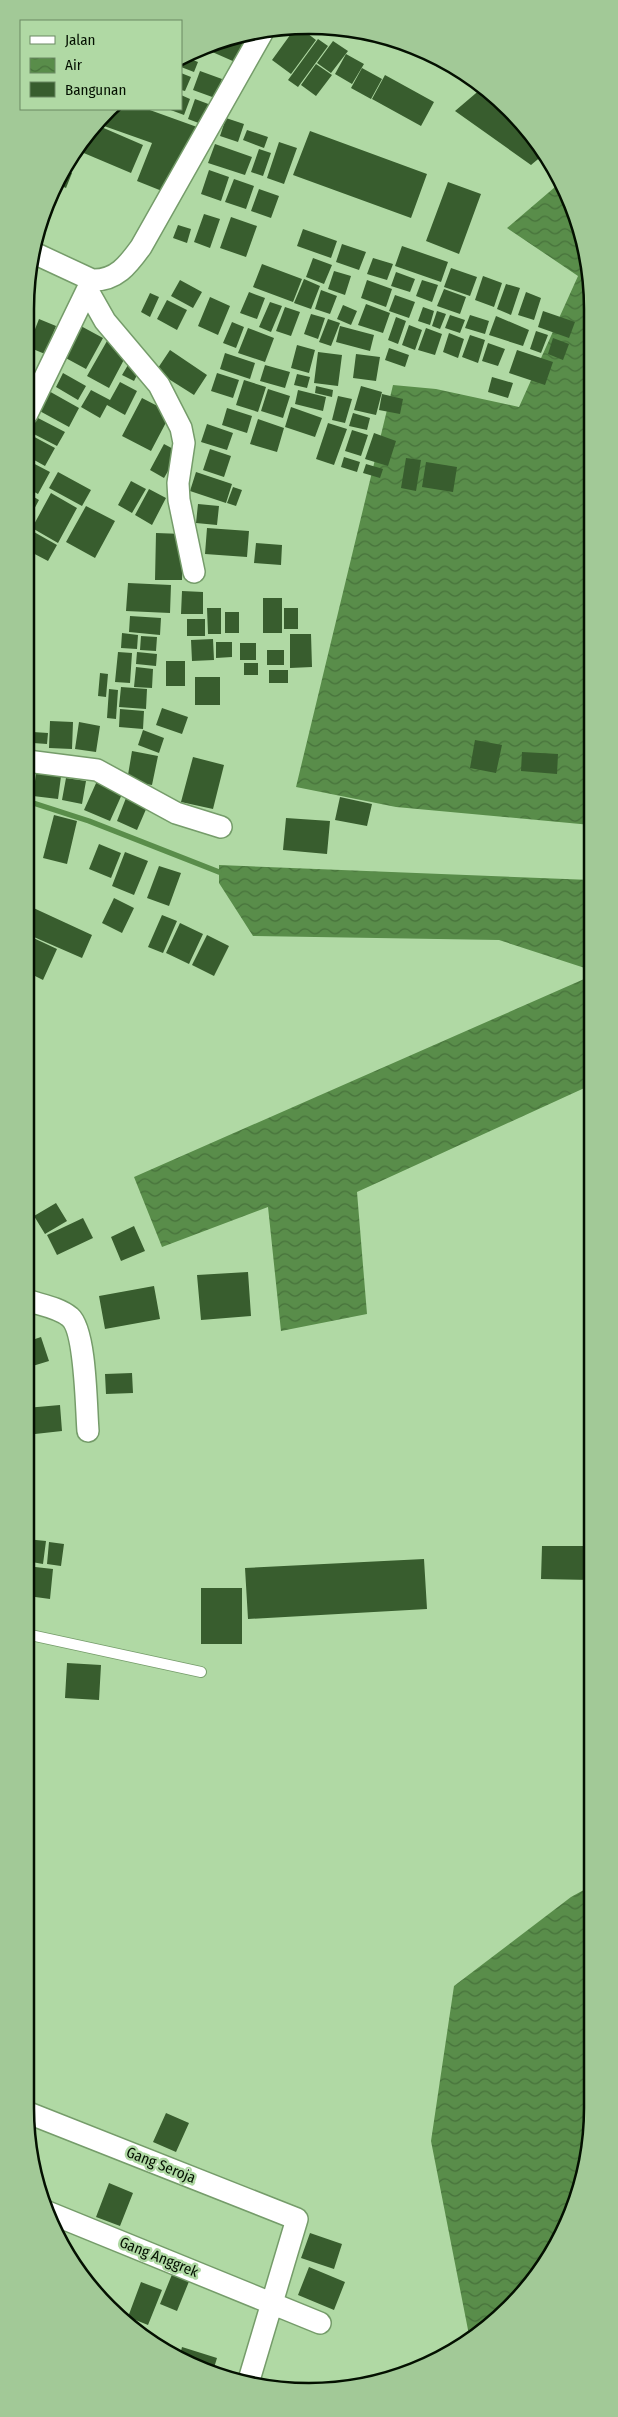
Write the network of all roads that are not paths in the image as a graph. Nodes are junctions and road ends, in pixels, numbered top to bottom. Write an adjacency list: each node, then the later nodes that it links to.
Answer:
1 (259, 38): 3 (street)
2 (39, 256): 3 (street)
3 (90, 286): 4 (street); 5 (street)
4 (34, 400)
5 (194, 572)
6 (34, 762): 7 (street)
7 (221, 827)
8 (34, 1302): 9 (street)
9 (88, 1431)
10 (34, 1636): 11 (lane)
11 (201, 1672)
12 (34, 2115): 14 (street, Gang Seroja)
13 (56, 2215): 14 (street, Gang Anggrek)
14 (272, 2303): 15 (street, Gang Anggrek); 16 (street)
15 (320, 2323)
16 (250, 2377)

